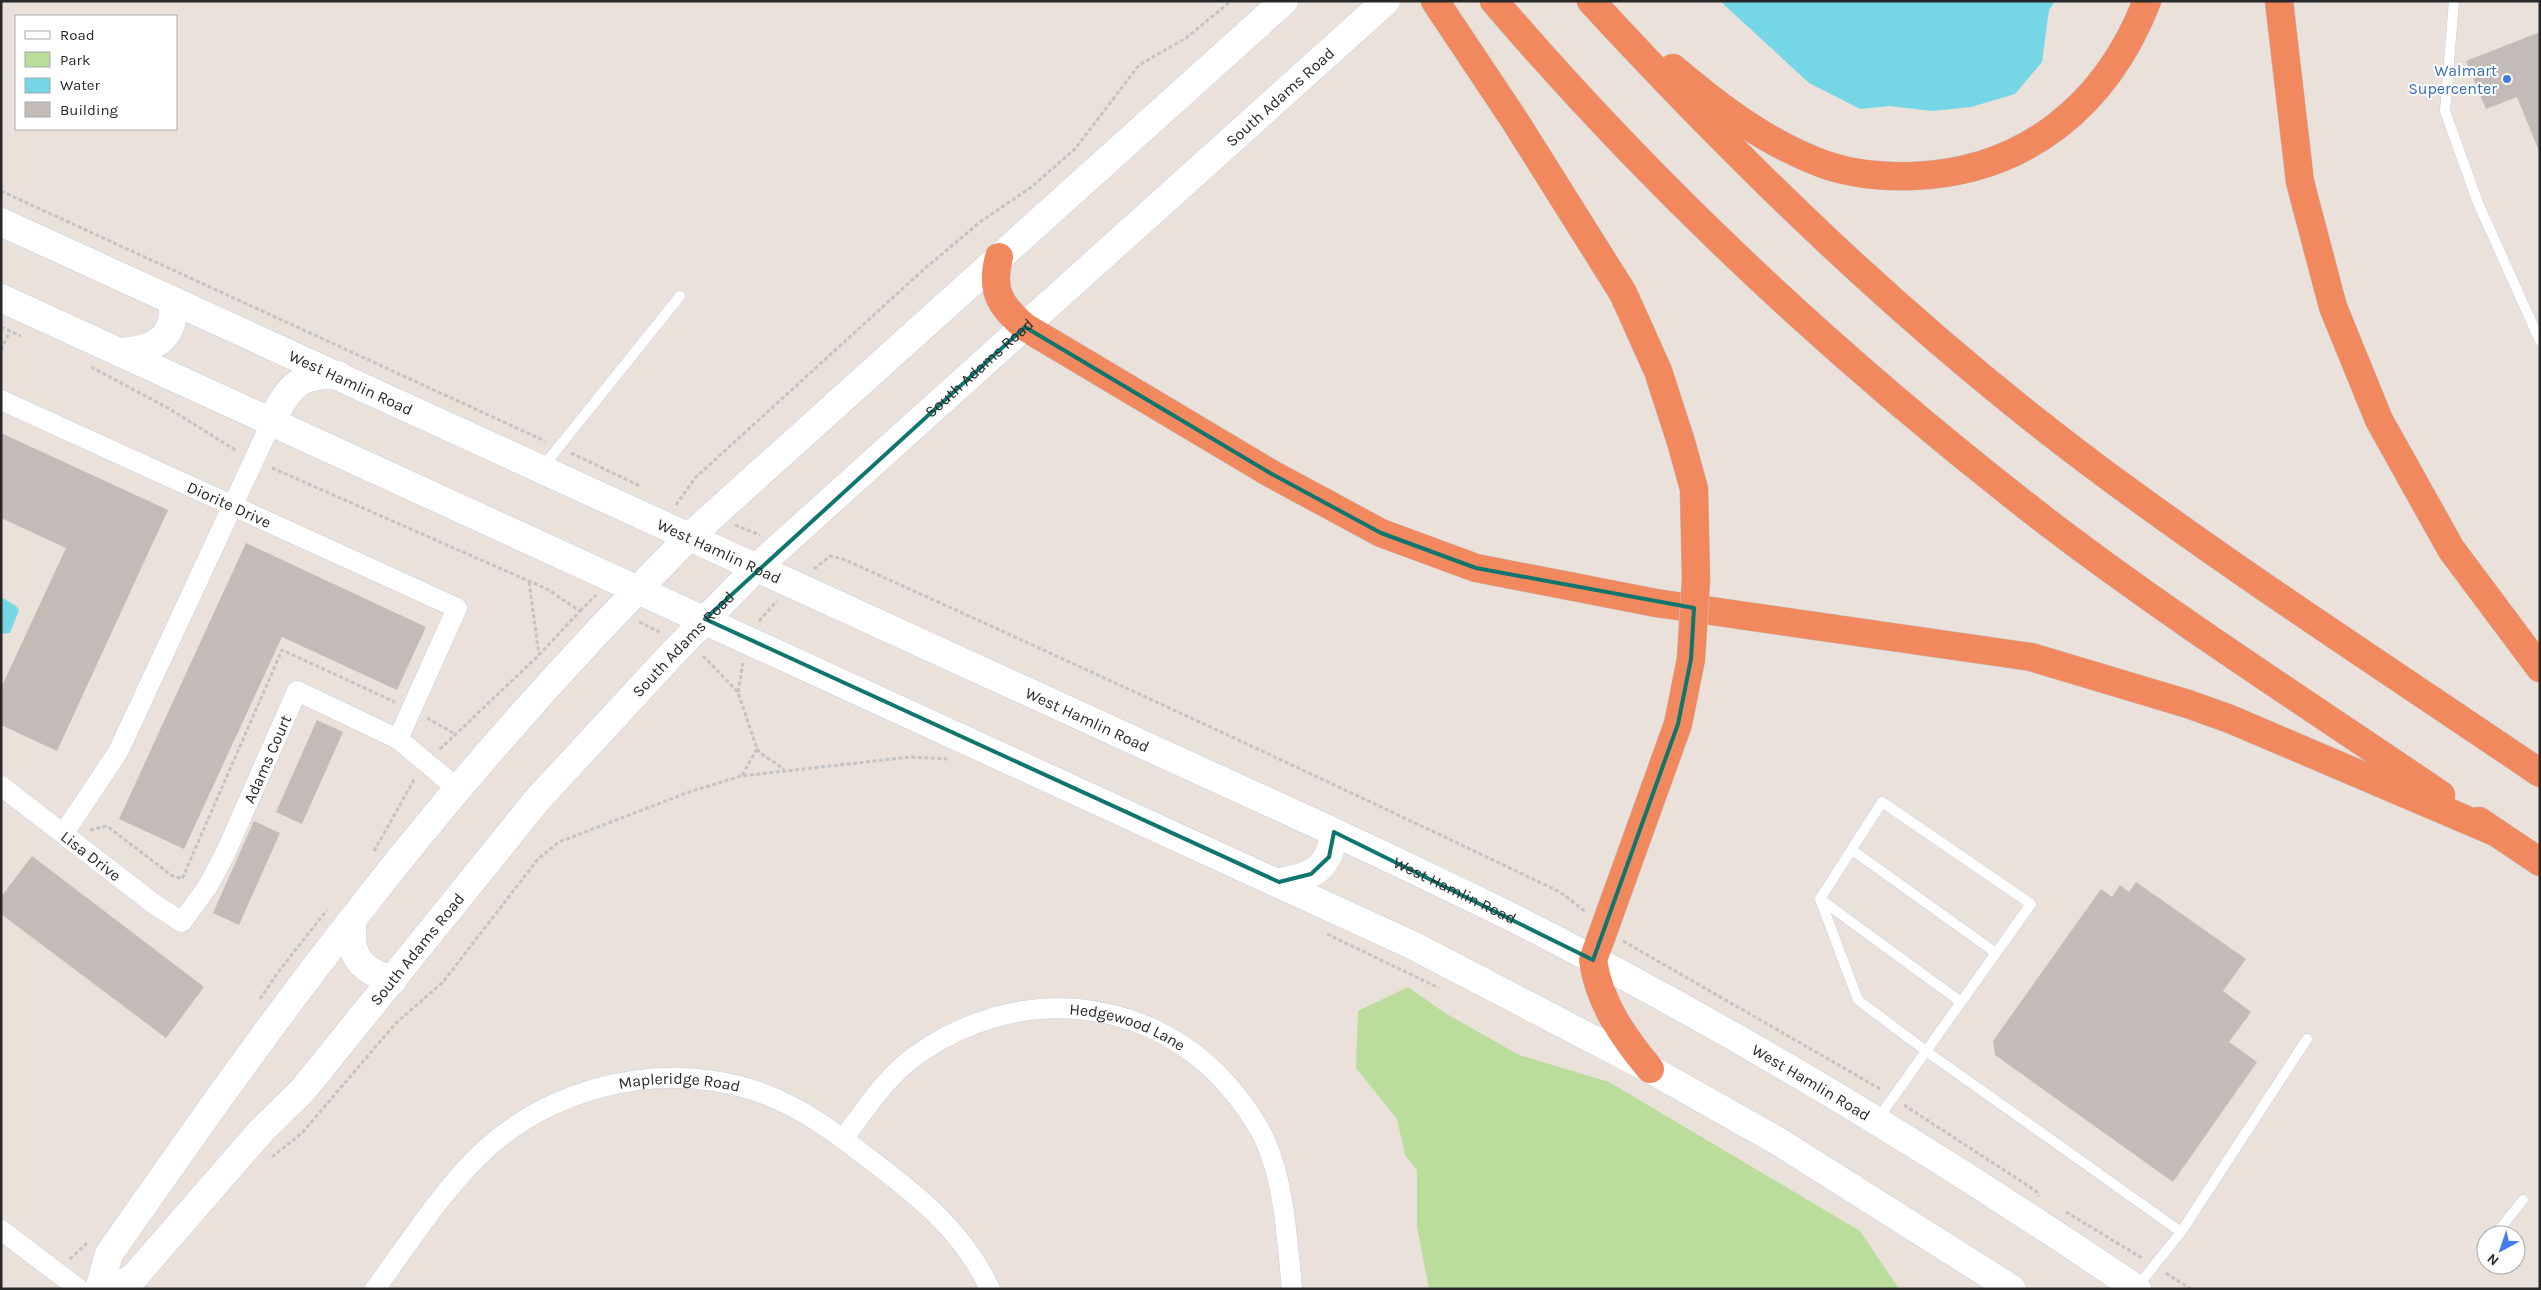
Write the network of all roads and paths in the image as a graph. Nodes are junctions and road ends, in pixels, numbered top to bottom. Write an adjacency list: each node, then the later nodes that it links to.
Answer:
1 (1231, 1): 27 (path)
2 (1284, 1): 12 (main road)
3 (1386, 1): 16 (main road, South Adams Road)
4 (1435, 1): 64 (highway, bridge)
5 (1494, 1): 54 (highway)
6 (1592, 1): 7 (highway); 49 (highway)
7 (2148, 1)
8 (2280, 1): 43 (highway)
9 (2454, 1): 18 (lane)
10 (1, 191): 24 (path)
11 (1, 222): 15 (main road, West Hamlin Road)
12 (999, 257): 16 (highway); 31 (main road)
13 (680, 296): 24 (lane)
14 (1, 298): 20 (main road)
15 (172, 300): 20 (main road); 21 (main road, West Hamlin Road)
16 (1025, 327): 32 (main road, South Adams Road); 54 (highway)
17 (10, 331): 19 (path)
18 (2540, 341)
19 (1, 350)
20 (119, 352): 23 (main road)
21 (338, 375): 23 (main road); 25 (main road, West Hamlin Road)
22 (1, 400): 28 (street, Diorite Drive)
23 (272, 421): 28 (street); 34 (main road)
24 (557, 447): 25 (lane); 26 (path)
25 (541, 469): 31 (main road, West Hamlin Road)
26 (643, 488)
27 (668, 500)
28 (233, 506): 45 (street, Diorite Drive); 55 (street)
29 (734, 525): 30 (path)
30 (761, 536)
31 (689, 537): 32 (main road, West Hamlin Road); 34 (main road)
32 (756, 568): 36 (main road, South Adams Road); 53 (main road, West Hamlin Road)
33 (529, 581): 41 (path)
34 (638, 588): 36 (main road); 52 (main road)
35 (783, 594): 38 (path)
36 (705, 619): 58 (main road); 65 (main road, South Adams Road)
37 (638, 621): 39 (path)
38 (753, 627)
39 (662, 633)
40 (744, 654): 44 (path)
41 (539, 655)
42 (705, 658): 44 (path)
43 (2540, 668)
44 (738, 692): 46 (path)
45 (398, 739): 52 (street, Adams Court); 61 (street, Adams Court)
46 (757, 749): 48 (path); 50 (path)
47 (952, 761): 48 (path)
48 (785, 770): 50 (path)
49 (2540, 773)
50 (741, 776): 73 (path)
51 (1, 786): 55 (street, Lisa Drive)
52 (458, 789): 60 (main road)
53 (1334, 832): 58 (main road); 64 (main road, West Hamlin Road)
54 (2495, 832): 57 (highway)
55 (64, 833): 61 (street, Lisa Drive)
56 (1852, 850): 59 (lane); 63 (lane); 63 (lane)
57 (2540, 862)
58 (1279, 882): 70 (main road)
59 (1820, 899): 67 (lane); 69 (lane)
60 (353, 918): 65 (main road); 80 (main road)
61 (182, 922)
62 (1321, 931): 66 (path)
63 (1996, 953): 67 (lane)
64 (1593, 960): 70 (highway); 71 (main road, West Hamlin Road)
65 (393, 980): 81 (main road, South Adams Road)
66 (1443, 990)
67 (1961, 1002): 69 (lane)
68 (2307, 1039): 77 (lane)
69 (1926, 1051): 71 (lane); 77 (lane)
70 (1650, 1069): 85 (main road)
71 (1876, 1121): 78 (main road, West Hamlin Road)
72 (843, 1138): 82 (street, Mapleridge Road); 83 (street, Mapleridge Road); 84 (street, Hedgewood Lane)
73 (270, 1158)
74 (2523, 1200): 75 (lane)
75 (2503, 1225)
76 (1, 1230): 79 (street)
77 (2181, 1232): 78 (lane)
78 (2136, 1288)
79 (79, 1289)
80 (99, 1289)
81 (115, 1289)
82 (375, 1289)
83 (990, 1289)
84 (1292, 1289)
85 (2012, 1289)

